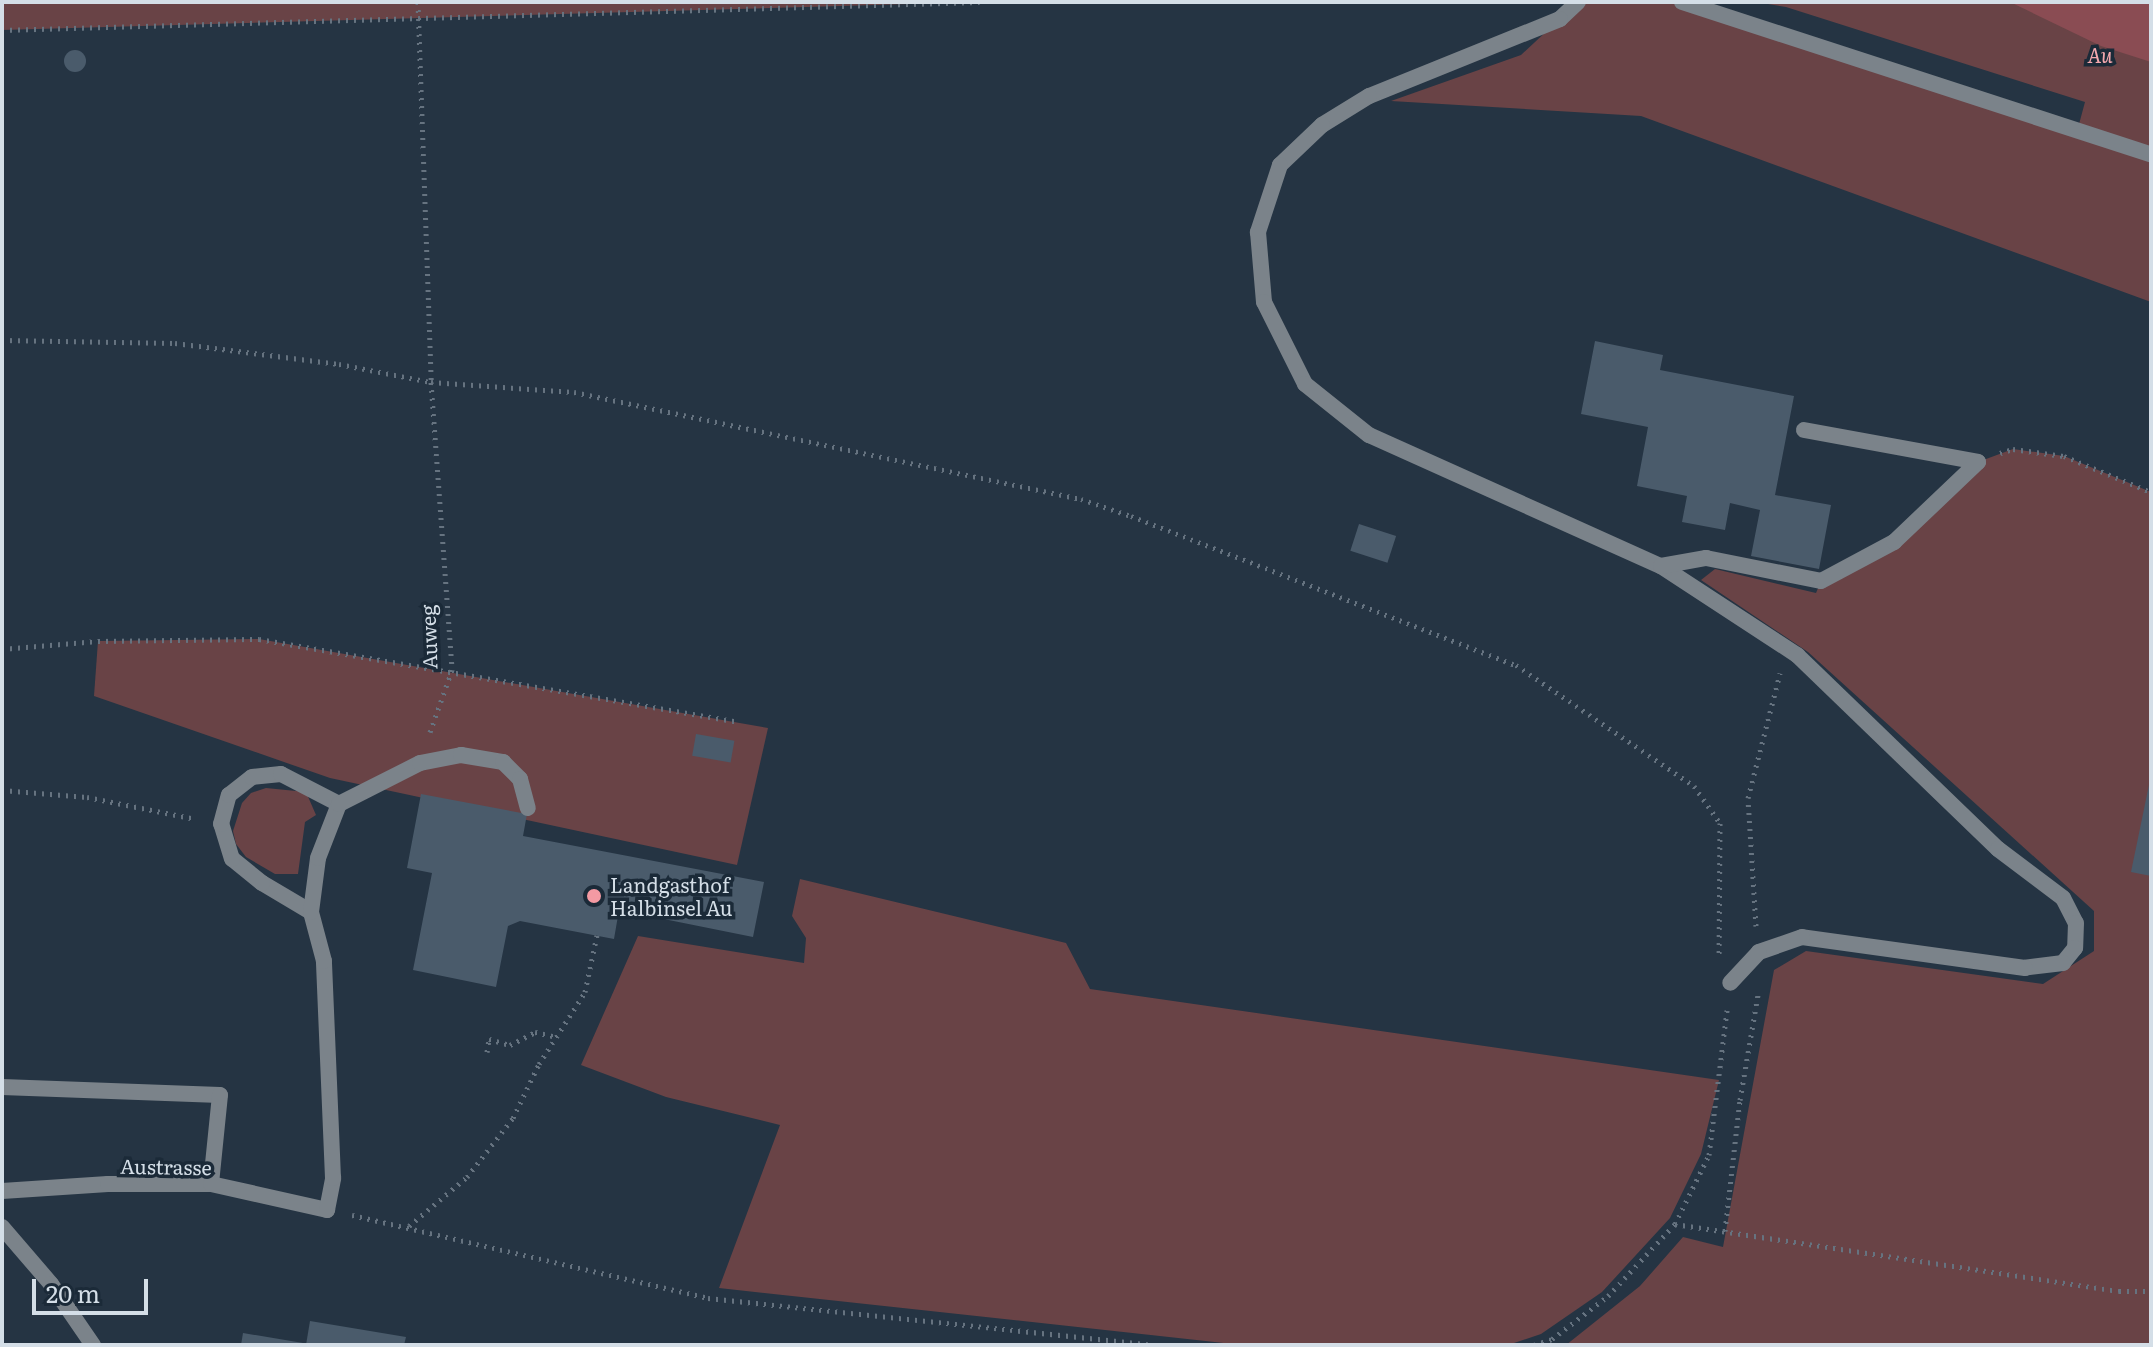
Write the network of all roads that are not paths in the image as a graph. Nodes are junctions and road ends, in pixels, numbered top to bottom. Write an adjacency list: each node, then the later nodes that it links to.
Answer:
1 (1578, 2): 5 (lane)
2 (1682, 2): 3 (lane)
3 (2151, 154)
4 (1804, 430): 5 (lane)
5 (1661, 566): 9 (lane)
6 (339, 804): 7 (lane); 8 (lane); 8 (lane)
7 (528, 808)
8 (311, 912): 11 (lane, Austrasse)
9 (1730, 983)
10 (2, 1087): 11 (lane)
11 (211, 1184): 12 (lane, Austrasse)
12 (2, 1191)
13 (2, 1227): 14 (lane)
14 (93, 1345)

